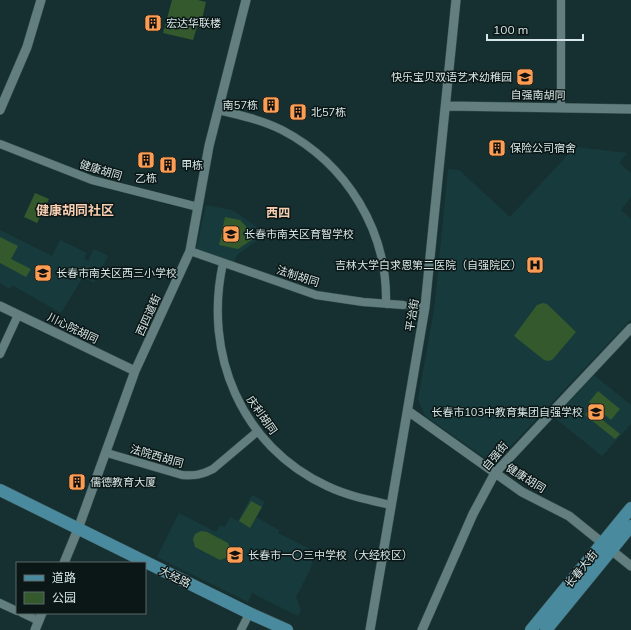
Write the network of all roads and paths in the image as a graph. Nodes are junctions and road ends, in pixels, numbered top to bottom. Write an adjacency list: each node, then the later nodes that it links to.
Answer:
1 (41, 0): 8 (street)
2 (246, 0): 9 (street, 西四道街)
3 (456, 0): 5 (street, 平治街)
4 (561, 0): 6 (street)
5 (446, 106): 6 (street, 自强南胡同); 21 (street, 平治街)
6 (561, 108): 7 (street, 自强南胡同)
7 (631, 109)
8 (0, 110)
9 (218, 110): 11 (street, 西四道街); 14 (street)
10 (0, 144): 11 (street, 健康胡同)
11 (198, 207): 12 (street, 西四道街)
12 (190, 252): 13 (street, 法制胡同); 20 (street, 西四道街)
13 (223, 263): 14 (street, 法制胡同); 22 (street, 庆利胡同)
14 (386, 304): 15 (street, 法制胡同)
15 (403, 305)
16 (0, 306): 17 (street, 川心院胡同)
17 (18, 315): 19 (street); 20 (street, 川心院胡同)
18 (630, 331): 24 (street, 自强街)
19 (0, 354)
20 (136, 371): 23 (street, 西四道街)
21 (408, 411): 24 (street, 健康胡同); 27 (street, 平治街)
22 (258, 431): 23 (street, 法院西胡同); 27 (street, 庆利胡同)
23 (106, 453): 30 (street, 西四道街)
24 (495, 473): 31 (street, 健康胡同); 47 (street, 自强街)
25 (0, 490): 30 (main road, 大经路)
26 (0, 498): 30 (main road, 大经路)
27 (391, 505): 46 (street, 平治街)
28 (631, 508): 31 (main road, 长春大街)
29 (631, 526): 31 (main road, 长春大街)
30 (77, 532): 32 (street, 西四道街); 33 (main road, 大经路); 34 (main road, 大经路)
31 (607, 547): 36 (street, 健康胡同); 48 (main road, 长春大街); 49 (main road, 长春大街)
32 (64, 562)
33 (130, 562)
34 (141, 562)
35 (146, 564): 45 (main road, 大经路)
36 (631, 566)
37 (146, 571): 42 (main road, 大经路)
38 (0, 603): 39 (street)
39 (16, 611)
40 (27, 614): 41 (street)
41 (41, 617): 43 (street)
42 (243, 625): 44 (main road, 大经路)
43 (35, 630)
44 (269, 630)
45 (287, 630)
46 (370, 630)
47 (422, 630)
48 (531, 630)
49 (546, 630)

